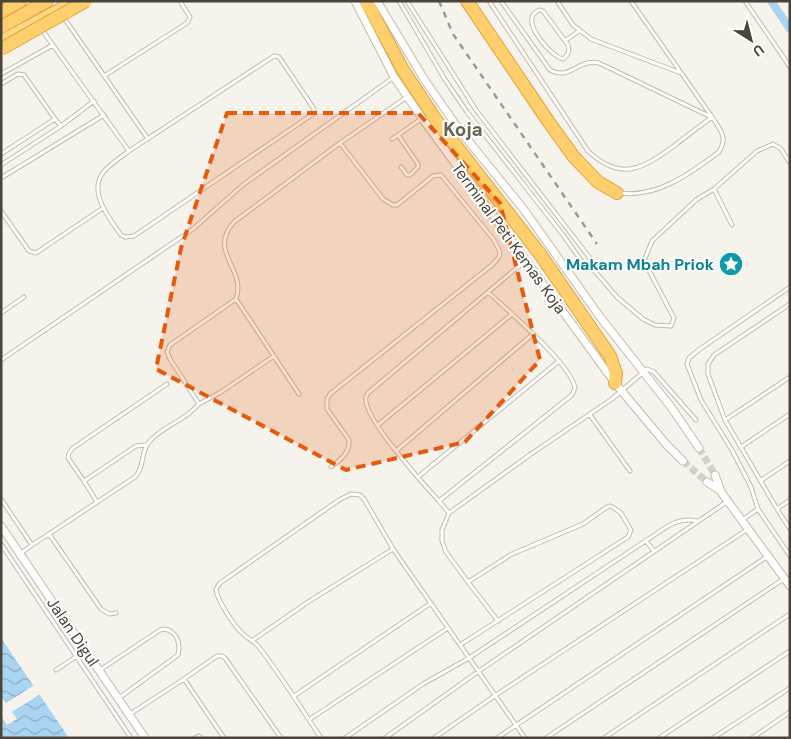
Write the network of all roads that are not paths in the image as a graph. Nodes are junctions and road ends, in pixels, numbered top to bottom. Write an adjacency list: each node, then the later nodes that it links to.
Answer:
1 (8, 1): 19 (highway)
2 (20, 1): 21 (highway)
3 (47, 1): 23 (highway)
4 (67, 1): 26 (highway)
5 (73, 1): 20 (highway)
6 (86, 1): 31 (highway, bridge)
7 (180, 1): 35 (lane)
8 (354, 1): 36 (street, Terminal Peti Kemas Koja)
9 (366, 1): 78 (highway)
10 (378, 1): 75 (street, Terminal Peti Kemas Koja)
11 (399, 1): 27 (lane)
12 (407, 1): 25 (lane)
13 (467, 1): 58 (highway)
14 (489, 1): 41 (lane)
15 (501, 1): 41 (lane)
16 (557, 1): 24 (lane)
17 (632, 1): 33 (lane)
18 (745, 1): 32 (lane)
19 (1, 6)
20 (58, 10): 22 (highway); 35 (lane)
21 (1, 12)
22 (37, 21): 29 (highway); 30 (lane)
23 (1, 27)
24 (579, 31): 28 (lane); 33 (lane)
25 (428, 36): 27 (lane); 53 (lane)
26 (1, 37)
27 (420, 39): 55 (lane)
28 (566, 40): 28 (lane)
29 (1, 42)
30 (52, 45): 34 (lane); 39 (lane)
31 (1, 49)
32 (790, 67)
33 (681, 73): 41 (lane)
34 (1, 74)
35 (104, 76): 46 (lane)
36 (394, 77): 38 (street, Terminal Peti Kemas Koja); 73 (lane)
37 (1, 84): 43 (lane)
38 (407, 96): 42 (street, Terminal Peti Kemas Koja); 48 (lane)
39 (94, 101): 40 (lane); 44 (lane)
40 (104, 115): 49 (lane); 56 (lane)
41 (712, 117): 58 (lane)
42 (422, 118): 45 (lane); 62 (street, Terminal Peti Kemas Koja)
43 (55, 119): 44 (lane); 50 (lane)
44 (61, 126): 52 (lane)
45 (398, 135): 47 (lane); 54 (lane)
46 (148, 139): 49 (lane); 59 (lane)
47 (392, 140)
48 (340, 143): 67 (lane); 92 (lane)
49 (130, 151): 59 (lane)
50 (1, 154)
51 (790, 163): 57 (lane)
52 (1, 165)
53 (518, 165): 55 (lane); 63 (lane)
54 (401, 167)
55 (513, 170): 63 (lane)
56 (1, 178)
57 (714, 189): 61 (lane); 63 (lane)
58 (617, 192)
59 (103, 208): 60 (lane)
60 (1, 211)
61 (732, 225)
62 (526, 260): 65 (lane); 78 (street, Terminal Peti Kemas Koja)
63 (593, 269)
64 (790, 287): 105 (lane)
65 (488, 292): 70 (lane); 85 (lane)
66 (24, 297): 69 (lane)
67 (236, 299): 72 (lane); 80 (lane)
68 (790, 304): 84 (lane)
69 (1, 313)
70 (512, 314): 71 (lane); 85 (lane)
71 (534, 334): 74 (lane); 89 (lane)
72 (274, 356): 79 (lane); 80 (lane)
73 (1, 360)
74 (559, 361): 95 (lane); 104 (lane)
75 (644, 372): 78 (lane); 83 (lane); 88 (street, Terminal Peti Kemas Koja)
76 (790, 376): 84 (lane)
77 (167, 384): 96 (lane)
78 (619, 387): 82 (lane); 90 (street, Terminal Peti Kemas Koja)
79 (299, 394)
80 (199, 404): 86 (lane)
81 (790, 414): 87 (lane)
82 (590, 415): 93 (lane); 107 (lane)
83 (696, 420)
84 (726, 420): 87 (lane)
85 (378, 426): 89 (lane)
86 (146, 445): 96 (lane); 103 (lane)
87 (741, 447): 97 (lane)
88 (699, 448)
89 (396, 451): 95 (lane)
90 (683, 461)
91 (790, 462): 97 (lane)
92 (331, 468)
93 (630, 471)
94 (715, 475): 99 (street)
95 (418, 476): 104 (lane)
96 (84, 481): 103 (lane)
97 (760, 481): 106 (lane)
98 (707, 482): 99 (street)
99 (721, 492): 102 (street)
100 (1, 499): 116 (lane)
101 (790, 500): 106 (lane)
102 (728, 501): 108 (street); 109 (lane)
103 (98, 502): 113 (lane)
104 (438, 502): 107 (lane)
105 (758, 509): 108 (lane); 121 (lane)
106 (777, 509): 112 (lane)
107 (449, 513): 123 (lane)
108 (742, 520): 111 (street)
109 (698, 521): 114 (lane); 118 (lane)
110 (1, 526): 119 (street, Jalan Digul)
111 (749, 529): 120 (street); 141 (lane)
112 (790, 529)
113 (49, 534): 116 (lane); 126 (lane)
114 (646, 541): 118 (lane); 135 (lane)
115 (1, 544): 134 (lane)
116 (32, 545): 119 (lane)
117 (393, 548): 125 (lane); 130 (lane); 130 (lane)
118 (654, 552): 138 (lane)
119 (20, 554): 132 (street, Jalan Digul)
120 (768, 555): 122 (street); 147 (lane)
121 (790, 556)
122 (784, 578): 124 (street); 160 (lane)
123 (468, 582): 128 (lane); 128 (lane)
124 (790, 586)
125 (431, 603): 129 (lane); 142 (lane)
126 (116, 613)
127 (790, 614): 161 (lane)
128 (498, 621): 131 (lane)
129 (448, 628): 131 (lane); 146 (lane)
130 (253, 640): 142 (lane)
131 (460, 645): 135 (lane)
132 (86, 650): 134 (lane); 137 (street, Jalan Digul)
133 (790, 651): 162 (lane)
134 (76, 656): 136 (lane); 148 (lane)
135 (469, 658): 138 (lane); 155 (lane)
136 (56, 670)
137 (100, 670): 143 (street, Jalan Digul); 143 (lane)
138 (479, 671): 141 (lane); 156 (lane)
139 (184, 679): 145 (lane); 152 (lane); 153 (lane)
140 (790, 688): 163 (lane)
141 (496, 695): 147 (lane); 157 (lane)
142 (294, 696): 146 (lane)
143 (119, 699): 145 (street, Jalan Digul)
144 (790, 712): 164 (lane)
145 (130, 715): 149 (street, Jalan Digul)
146 (310, 719): 154 (lane)
147 (516, 725): 158 (lane); 159 (lane)
148 (131, 738)
149 (145, 738)
150 (195, 738): 151 (lane)
151 (201, 738)
152 (224, 738)
153 (281, 738)
154 (321, 738)
155 (345, 738)
156 (385, 738)
157 (434, 738)
158 (497, 738)
159 (525, 738)
160 (546, 738)
161 (604, 738)
162 (659, 738)
163 (713, 738)
164 (752, 738)

